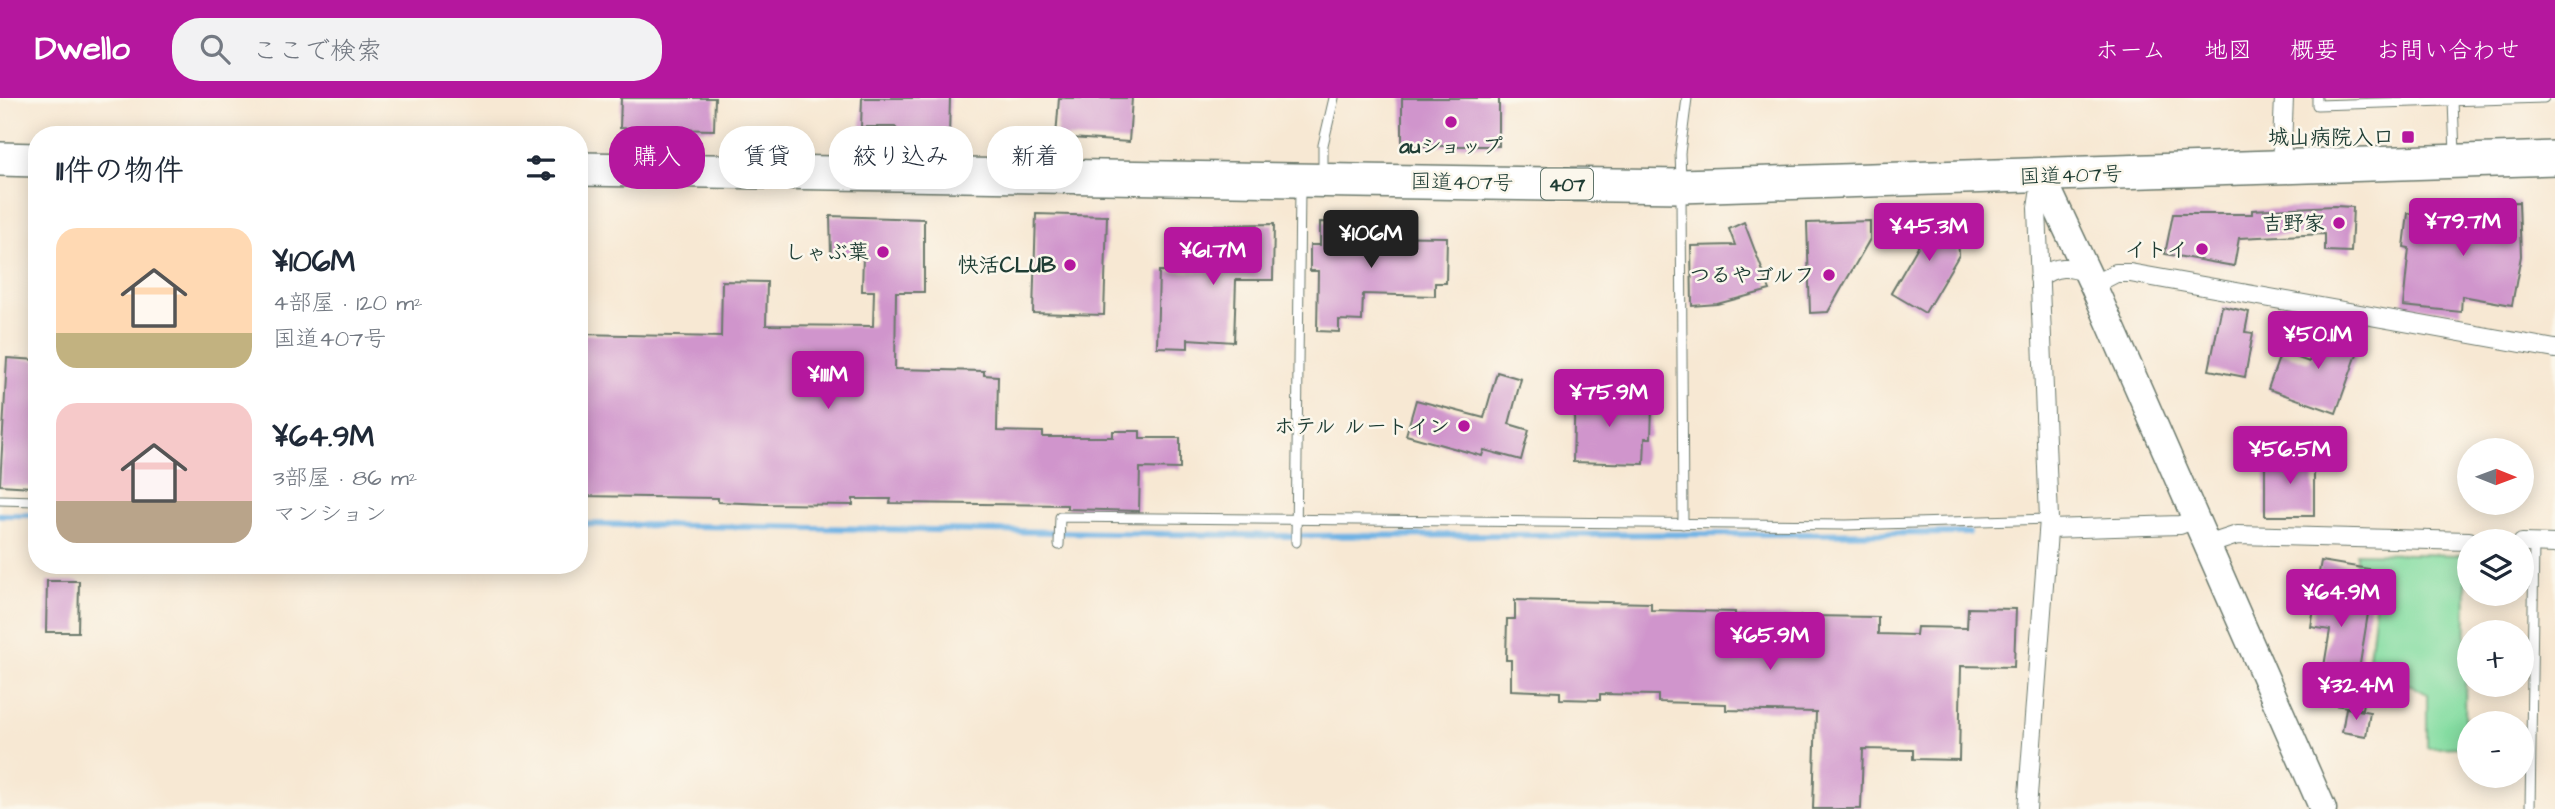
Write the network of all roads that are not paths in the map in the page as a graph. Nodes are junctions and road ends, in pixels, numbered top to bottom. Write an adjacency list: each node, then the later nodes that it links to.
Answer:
1 (1334, 98): 18 (lane)
2 (1687, 98): 19 (lane)
3 (2284, 98): 15 (street)
4 (2317, 98): 10 (lane)
5 (2518, 98): 6 (lane); 7 (lane)
6 (2544, 98)
7 (2469, 99): 9 (lane)
8 (2421, 100): 9 (lane); 10 (lane)
9 (2453, 100): 14 (lane)
10 (2367, 101)
11 (0, 159): 13 (highway)
12 (2555, 159): 14 (highway, 国道407号 / 407)
13 (28, 160)
14 (2455, 162): 15 (highway, 国道407号 / 407)
15 (2281, 168): 17 (highway, 国道407号 / 407)
16 (588, 169): 18 (highway, 国道407号 / 407)
17 (2042, 176): 19 (highway, 国道407号 / 407); 20 (street); 21 (street)
18 (1311, 179): 19 (highway, 国道407号 / 407); 26 (lane)
19 (1681, 186): 27 (lane)
20 (2039, 278): 21 (street); 28 (street)
21 (2090, 279): 22 (street); 25 (street)
22 (2555, 349)
23 (0, 500): 24 (lane)
24 (28, 501)
25 (2195, 519): 28 (street); 34 (street)
26 (1296, 523): 27 (lane); 30 (lane); 31 (lane)
27 (1683, 524): 28 (lane)
28 (2049, 524): 36 (street)
29 (2457, 541): 34 (street)
30 (1059, 542)
31 (1296, 542)
32 (2534, 543): 33 (street)
33 (2555, 544)
34 (2207, 545): 37 (street)
35 (2528, 606): 38 (lane)
36 (2026, 809)
37 (2323, 809)
38 (2529, 809)

